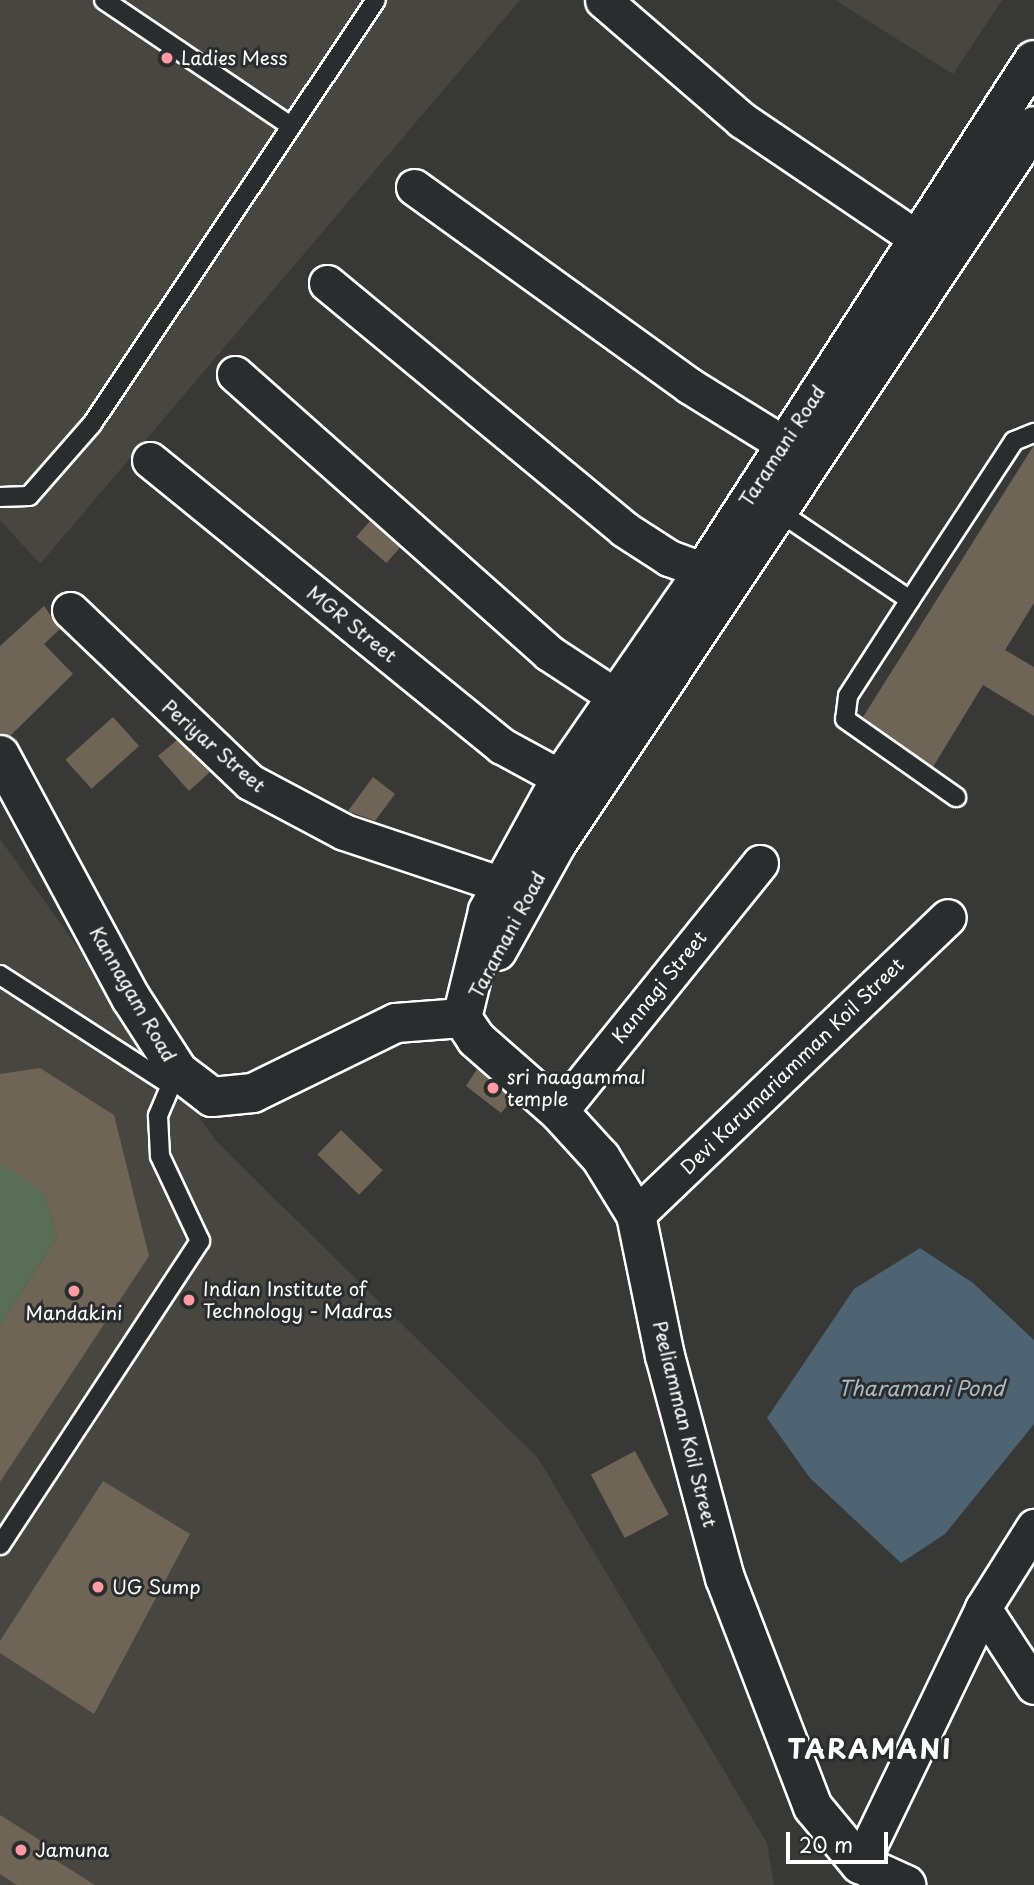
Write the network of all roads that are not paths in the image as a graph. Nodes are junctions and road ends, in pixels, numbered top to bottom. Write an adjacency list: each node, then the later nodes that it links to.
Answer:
1 (104, 0): 6 (lane)
2 (376, 0): 6 (lane)
3 (603, 0): 8 (street)
4 (1034, 60): 8 (street, Taramani Road)
5 (1034, 126): 15 (street, Taramani Road)
6 (291, 127): 14 (lane)
7 (414, 187): 12 (street)
8 (919, 240): 12 (street, Taramani Road)
9 (327, 283): 16 (street)
10 (235, 374): 19 (street)
11 (1034, 433): 17 (lane)
12 (782, 443): 16 (street, Taramani Road)
13 (150, 460): 21 (street, MGR Street)
14 (0, 497)
15 (778, 511): 17 (lane); 27 (street, Taramani Road)
16 (704, 571): 19 (street, Taramani Road)
17 (910, 600): 22 (lane)
18 (70, 610): 24 (street, Periyar Street)
19 (619, 699): 21 (street, Taramani Road)
20 (0, 755): 28 (street, Kannagam Road)
21 (561, 778): 24 (street, Taramani Road)
22 (956, 797)
23 (760, 863): 29 (street, Kannagi Street)
24 (502, 885): 27 (street, Taramani Road)
25 (948, 917): 30 (street, Devi Karumariamman Koil Street)
26 (0, 975): 28 (lane)
27 (462, 1018): 28 (street, Kannagam Road); 29 (street, Peeliamman Koil Street)
28 (175, 1078): 32 (lane)
29 (559, 1112): 30 (street, Peeliamman Koil Street)
30 (636, 1215): 35 (street, Peeliamman Koil Street)
31 (1034, 1527): 33 (street)
32 (0, 1545)
33 (983, 1608): 34 (street); 35 (street)
34 (1034, 1686)
35 (852, 1875): 36 (street, Peeliamman Koil Street)
36 (906, 1885)

